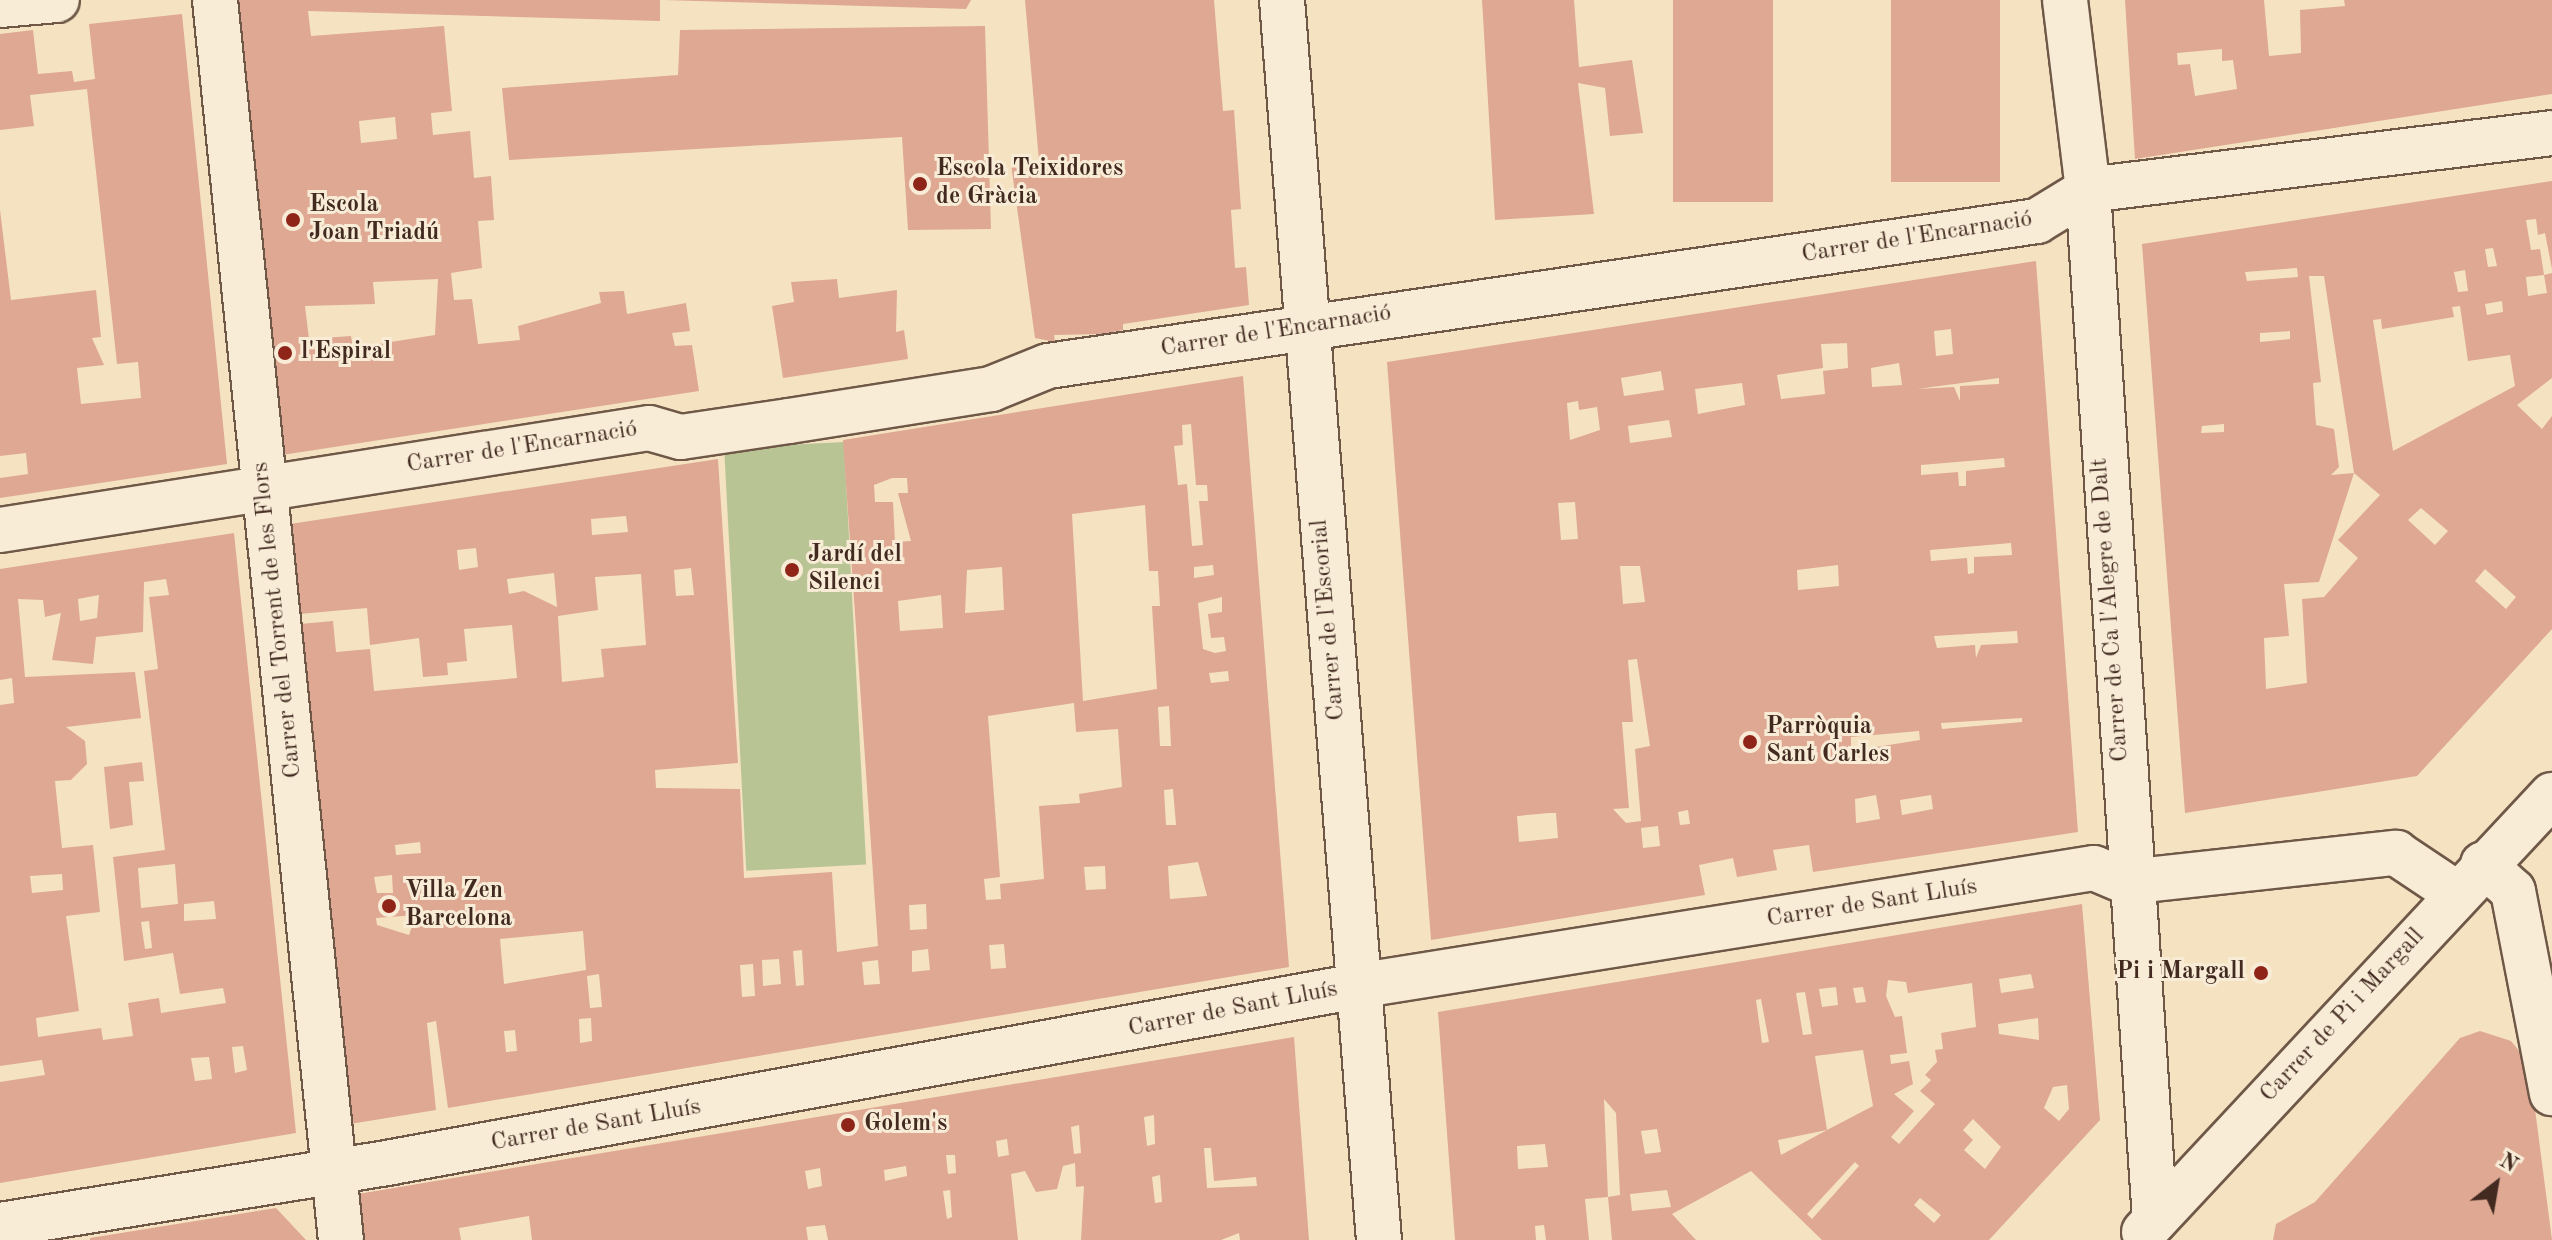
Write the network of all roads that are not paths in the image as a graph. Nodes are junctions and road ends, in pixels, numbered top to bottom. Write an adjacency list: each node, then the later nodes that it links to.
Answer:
1 (57, 0): 5 (street)
2 (215, 0): 9 (street, Carrer del Torrent de les Flors)
3 (1282, 0): 8 (street, Carrer de l'Escorial)
4 (2065, 0): 7 (street, Carrer de Ca l'Alegre de Dalt)
5 (0, 5)
6 (2552, 133): 7 (street, Carrer de l'Encarnació)
7 (2088, 190): 8 (street, Carrer de l'Encarnació); 13 (street, Carrer de Ca l'Alegre de Dalt)
8 (1305, 331): 9 (street, Carrer de l'Encarnació); 14 (street, Carrer de l'Escorial)
9 (264, 489): 10 (street, Carrer de l'Encarnació); 16 (street, Carrer del Torrent de les Flors)
10 (0, 530)
11 (2552, 795): 12 (street, Carrer de Pi i Margall)
12 (2470, 879): 13 (street, Carrer de Sant Lluís); 15 (street, Carrer de Sant Lluís); 18 (street, Carrer de Pi i Margall)
13 (2143, 880): 14 (street, Carrer de Sant Lluís); 18 (street, Carrer de Ca l'Alegre de Dalt)
14 (1363, 985): 16 (street, Carrer de Sant Lluís); 20 (street, Carrer de l'Escorial)
15 (2552, 1093)
16 (335, 1171): 17 (street, Carrer de Sant Lluís); 19 (street, Carrer del Torrent de les Flors)
17 (0, 1225)
18 (2146, 1230)
19 (341, 1240)
20 (1379, 1240)

